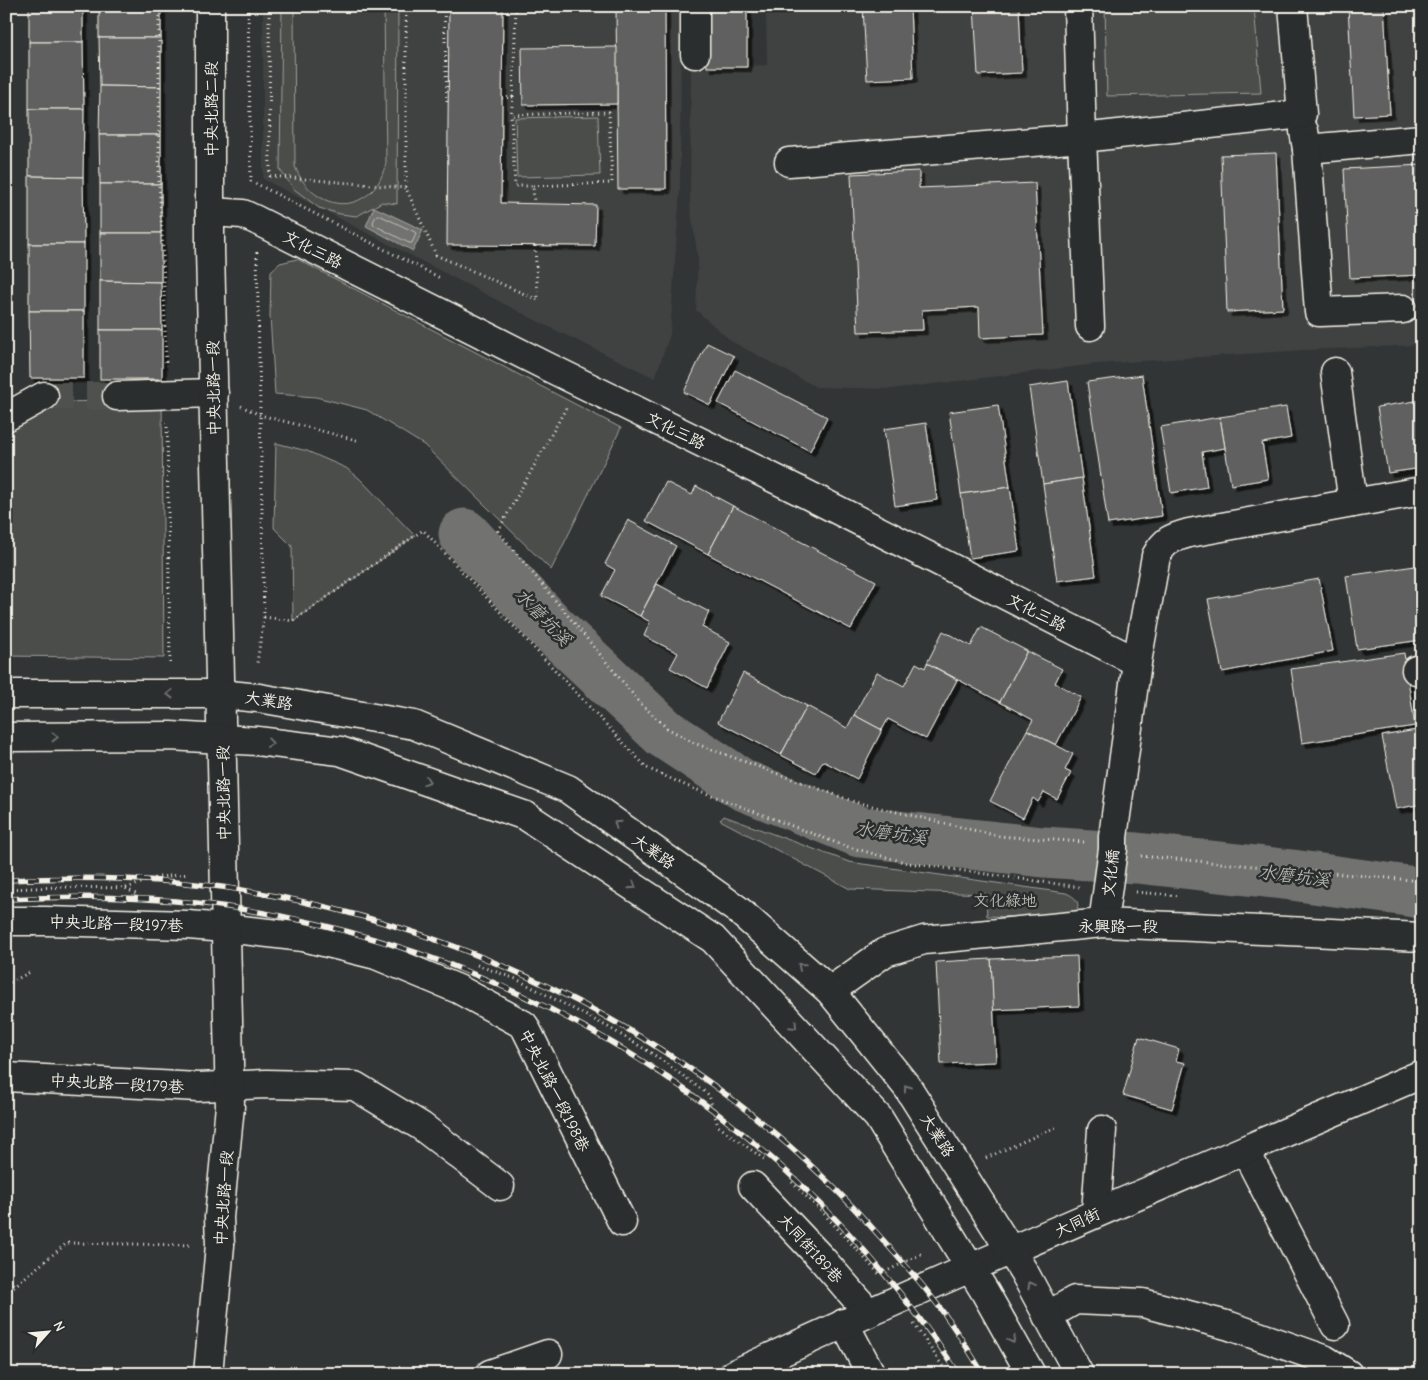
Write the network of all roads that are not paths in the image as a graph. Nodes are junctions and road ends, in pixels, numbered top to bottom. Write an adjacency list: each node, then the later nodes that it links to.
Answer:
1 (210, 6): 11 (street, 中央北路二段)
2 (694, 6): 5 (street)
3 (1078, 6): 7 (street)
4 (1293, 6): 6 (street)
5 (695, 54)
6 (1302, 114): 7 (street); 9 (street)
7 (1082, 138): 10 (street); 13 (street)
8 (1422, 139): 9 (street)
9 (1307, 149): 12 (street)
10 (789, 162)
11 (210, 212): 15 (street, 中央北路一段); 21 (street, 文化三路)
12 (1403, 309)
13 (1090, 326)
14 (1336, 372): 20 (street)
15 (214, 392): 17 (street); 23 (street, 中央北路一段)
16 (44, 396): 18 (street)
17 (117, 396)
18 (6, 417)
19 (1422, 492): 20 (street)
20 (1353, 502): 21 (street)
21 (1137, 662): 26 (street, 文化橋)
22 (6, 694): 23 (street, 大業路, one-way to 22)
23 (219, 694): 25 (street, 中央北路一段); 30 (street, 大業路, one-way to 23)
24 (6, 737): 25 (street, one-way to 25)
25 (222, 738): 28 (street, 中央北路一段); 41 (street, one-way to 41)
26 (1105, 915): 29 (street, 永興路一段); 30 (street, 永興路一段)
27 (6, 921): 28 (street, 中央北路一段197巷)
28 (225, 928): 33 (street, 中央北路一段); 39 (street, 中央北路一段198巷)
29 (1422, 937)
30 (830, 991): 40 (street, 大業路, one-way to 30)
31 (1422, 1074): 35 (street, 大同街)
32 (6, 1077): 33 (street, 中央北路一段179巷)
33 (229, 1086): 36 (street, 中央北路一段179巷); 46 (street, 中央北路一段)
34 (1102, 1130): 38 (street)
35 (1246, 1150): 38 (street, 大同街); 44 (street)
36 (500, 1186)
37 (753, 1186): 43 (street, 大同街189巷)
38 (1096, 1212): 40 (street, 大同街)
39 (622, 1222)
40 (1010, 1251): 41 (street, 大同街); 42 (street, 大業路, one-way to 40)
41 (970, 1267): 43 (street, 大同街); 50 (street, one-way to 50)
42 (1048, 1316): 51 (street, 大業路); 52 (street)
43 (856, 1318): 48 (street, 大同街); 49 (street, 大同街189巷)
44 (1335, 1325)
45 (548, 1354): 47 (street)
46 (208, 1374)
47 (490, 1374)
48 (734, 1374)
49 (871, 1374)
50 (1031, 1374)
51 (1079, 1374)
52 (1348, 1374)

